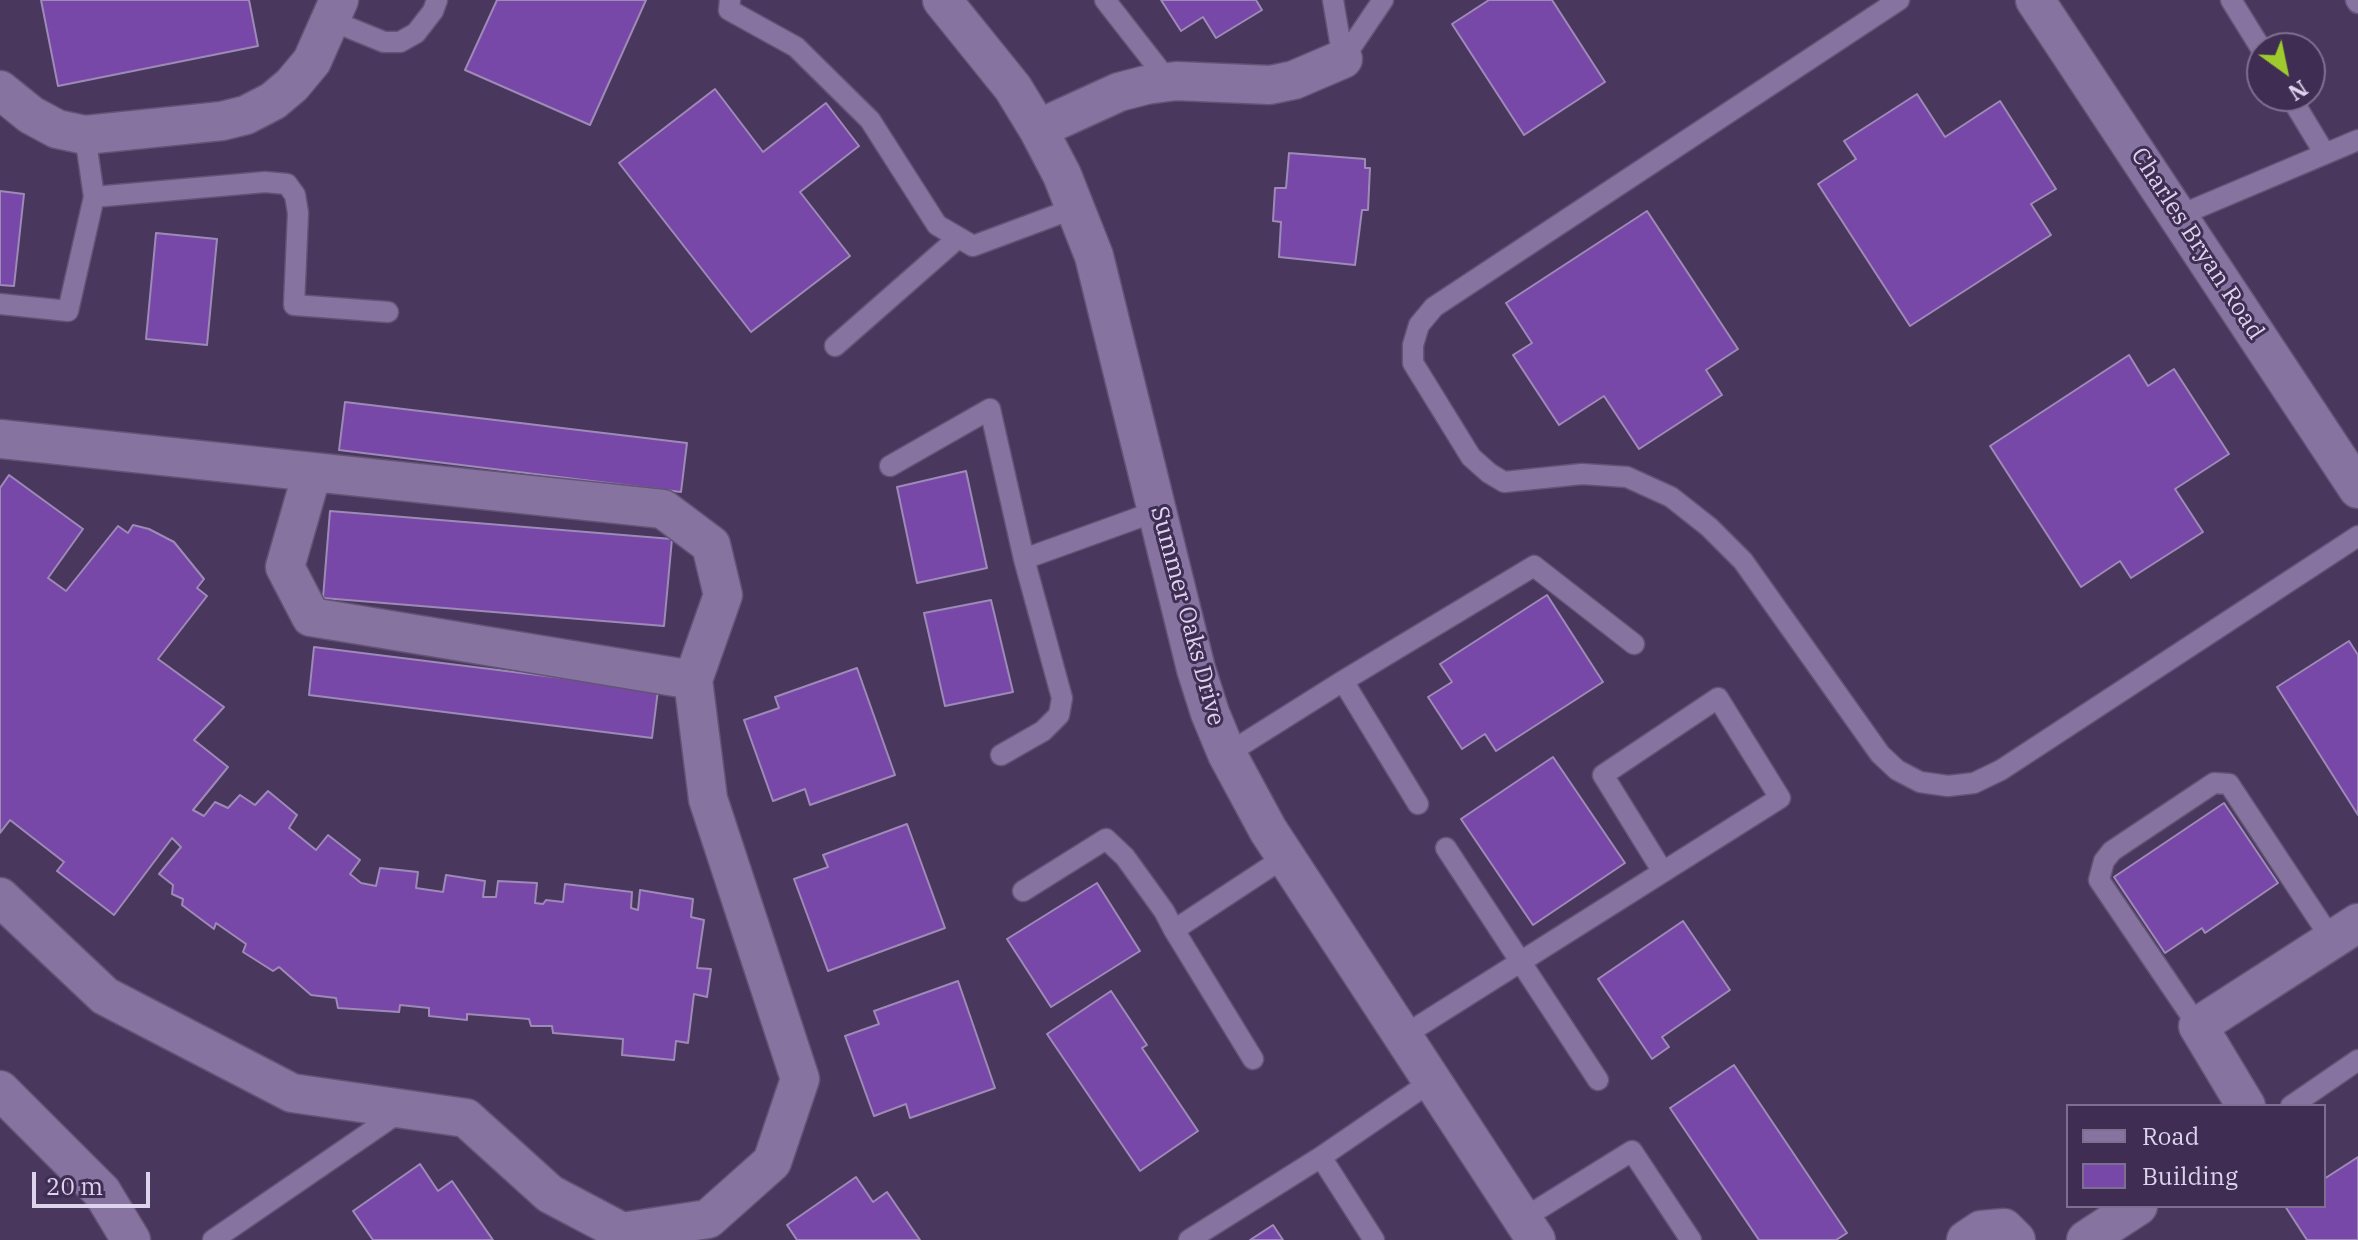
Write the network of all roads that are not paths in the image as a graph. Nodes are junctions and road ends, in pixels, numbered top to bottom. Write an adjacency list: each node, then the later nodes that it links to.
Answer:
1 (437, 0): 10 (lane)
2 (730, 0): 23 (lane)
3 (942, 0): 16 (street, Summer Oaks Drive)
4 (1105, 0): 13 (lane)
5 (1333, 0): 12 (lane)
6 (1383, 0): 12 (lane)
7 (1899, 0): 32 (lane)
8 (2035, 0): 22 (street, Charles Bryan Road)
9 (2231, 0): 11 (lane)
10 (334, 10): 17 (street)
11 (2251, 32)
12 (1343, 59): 13 (street)
13 (1169, 82): 16 (street)
14 (5, 104): 17 (street)
15 (2300, 112): 19 (lane)
16 (1038, 129): 21 (street, Summer Oaks Drive)
17 (85, 135): 20 (lane)
18 (2358, 140): 19 (lane)
19 (2325, 154): 22 (lane)
20 (94, 197): 24 (lane); 25 (lane)
21 (1075, 208): 23 (lane); 31 (street, Summer Oaks Drive)
22 (2178, 216): 30 (street, Charles Bryan Road)
23 (958, 238): 26 (lane)
24 (0, 304)
25 (388, 312)
26 (835, 346)
27 (0, 439): 29 (street)
28 (890, 466): 33 (lane)
29 (312, 473): 35 (street); 35 (street)
30 (2358, 489)
31 (1157, 511): 33 (lane); 37 (street, Summer Oaks Drive)
32 (2358, 536)
33 (1024, 559): 38 (lane)
34 (1634, 644): 36 (lane)
35 (693, 680): 57 (street)
36 (1343, 681): 37 (lane); 39 (lane)
37 (1227, 754): 41 (street, Summer Oaks Drive)
38 (1001, 755)
39 (1418, 804)
40 (1446, 848): 47 (lane)
41 (1285, 857): 45 (lane); 49 (street, Summer Oaks Drive)
42 (1663, 872): 42 (lane); 47 (lane)
43 (1023, 891): 45 (lane)
44 (0, 897): 57 (street)
45 (1174, 930): 50 (lane)
46 (2345, 931): 48 (street); 48 (lane)
47 (1520, 961): 49 (lane); 52 (lane)
48 (2198, 1026): 55 (street)
49 (1403, 1036): 53 (street, Summer Oaks Drive)
50 (1253, 1059)
51 (2358, 1060): 56 (lane)
52 (1598, 1080)
53 (1432, 1081): 58 (lane); 60 (street, Summer Oaks Drive)
54 (0, 1090): 61 (street)
55 (2245, 1104)
56 (2294, 1104)
57 (404, 1109): 62 (lane)
58 (1321, 1157): 63 (lane); 64 (lane)
59 (2135, 1208): 68 (street)
60 (1530, 1229): 65 (lane)
61 (131, 1240)
62 (213, 1240)
63 (1189, 1240)
64 (1374, 1240)
65 (1691, 1240)
66 (1966, 1240): 67 (street)
67 (2016, 1240)
68 (2086, 1240)

